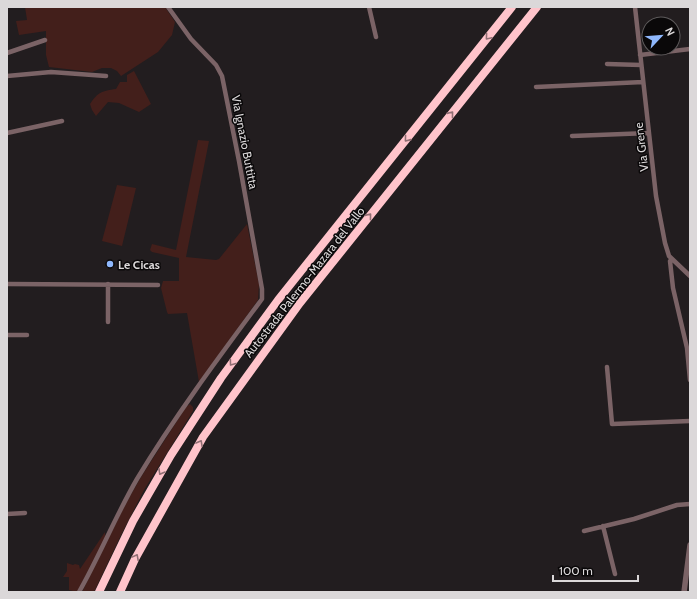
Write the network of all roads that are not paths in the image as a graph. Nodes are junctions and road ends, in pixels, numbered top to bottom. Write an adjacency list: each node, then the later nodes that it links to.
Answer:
1 (168, 7): 39 (street, Via Ignazio Buttitta)
2 (369, 7): 6 (street)
3 (512, 7): 40 (highway, Autostrada Palermo-Mazara del Vallo, one-way to 40)
4 (537, 7): 41 (highway, Autostrada Palermo-Mazara del Vallo, one-way to 4)
5 (635, 7): 10 (street, Via Grene)
6 (376, 37)
7 (45, 40): 9 (street)
8 (690, 49): 10 (street)
9 (7, 53)
10 (640, 55): 12 (street, Via Grene)
11 (607, 64): 12 (street)
12 (641, 65): 15 (street, Via Grene)
13 (7, 76): 14 (street)
14 (106, 76)
15 (643, 82): 16 (street); 19 (street, Via Grene)
16 (536, 87)
17 (62, 121): 18 (street)
18 (7, 133)
19 (649, 133): 20 (street); 22 (street, Via Grene)
20 (572, 136)
21 (670, 261): 30 (street)
22 (690, 276)
23 (7, 284): 24 (street)
24 (108, 284): 25 (street); 26 (street)
25 (158, 284)
26 (108, 322)
27 (7, 335): 28 (street)
28 (27, 335)
29 (607, 367): 31 (street)
30 (690, 380)
31 (690, 421)
32 (690, 504): 35 (street)
33 (25, 512): 34 (street)
34 (7, 514)
35 (603, 526): 36 (street); 38 (street)
36 (584, 531)
37 (690, 545): 42 (street)
38 (614, 574)
39 (79, 592)
40 (99, 592)
41 (120, 592)
42 (684, 592)

